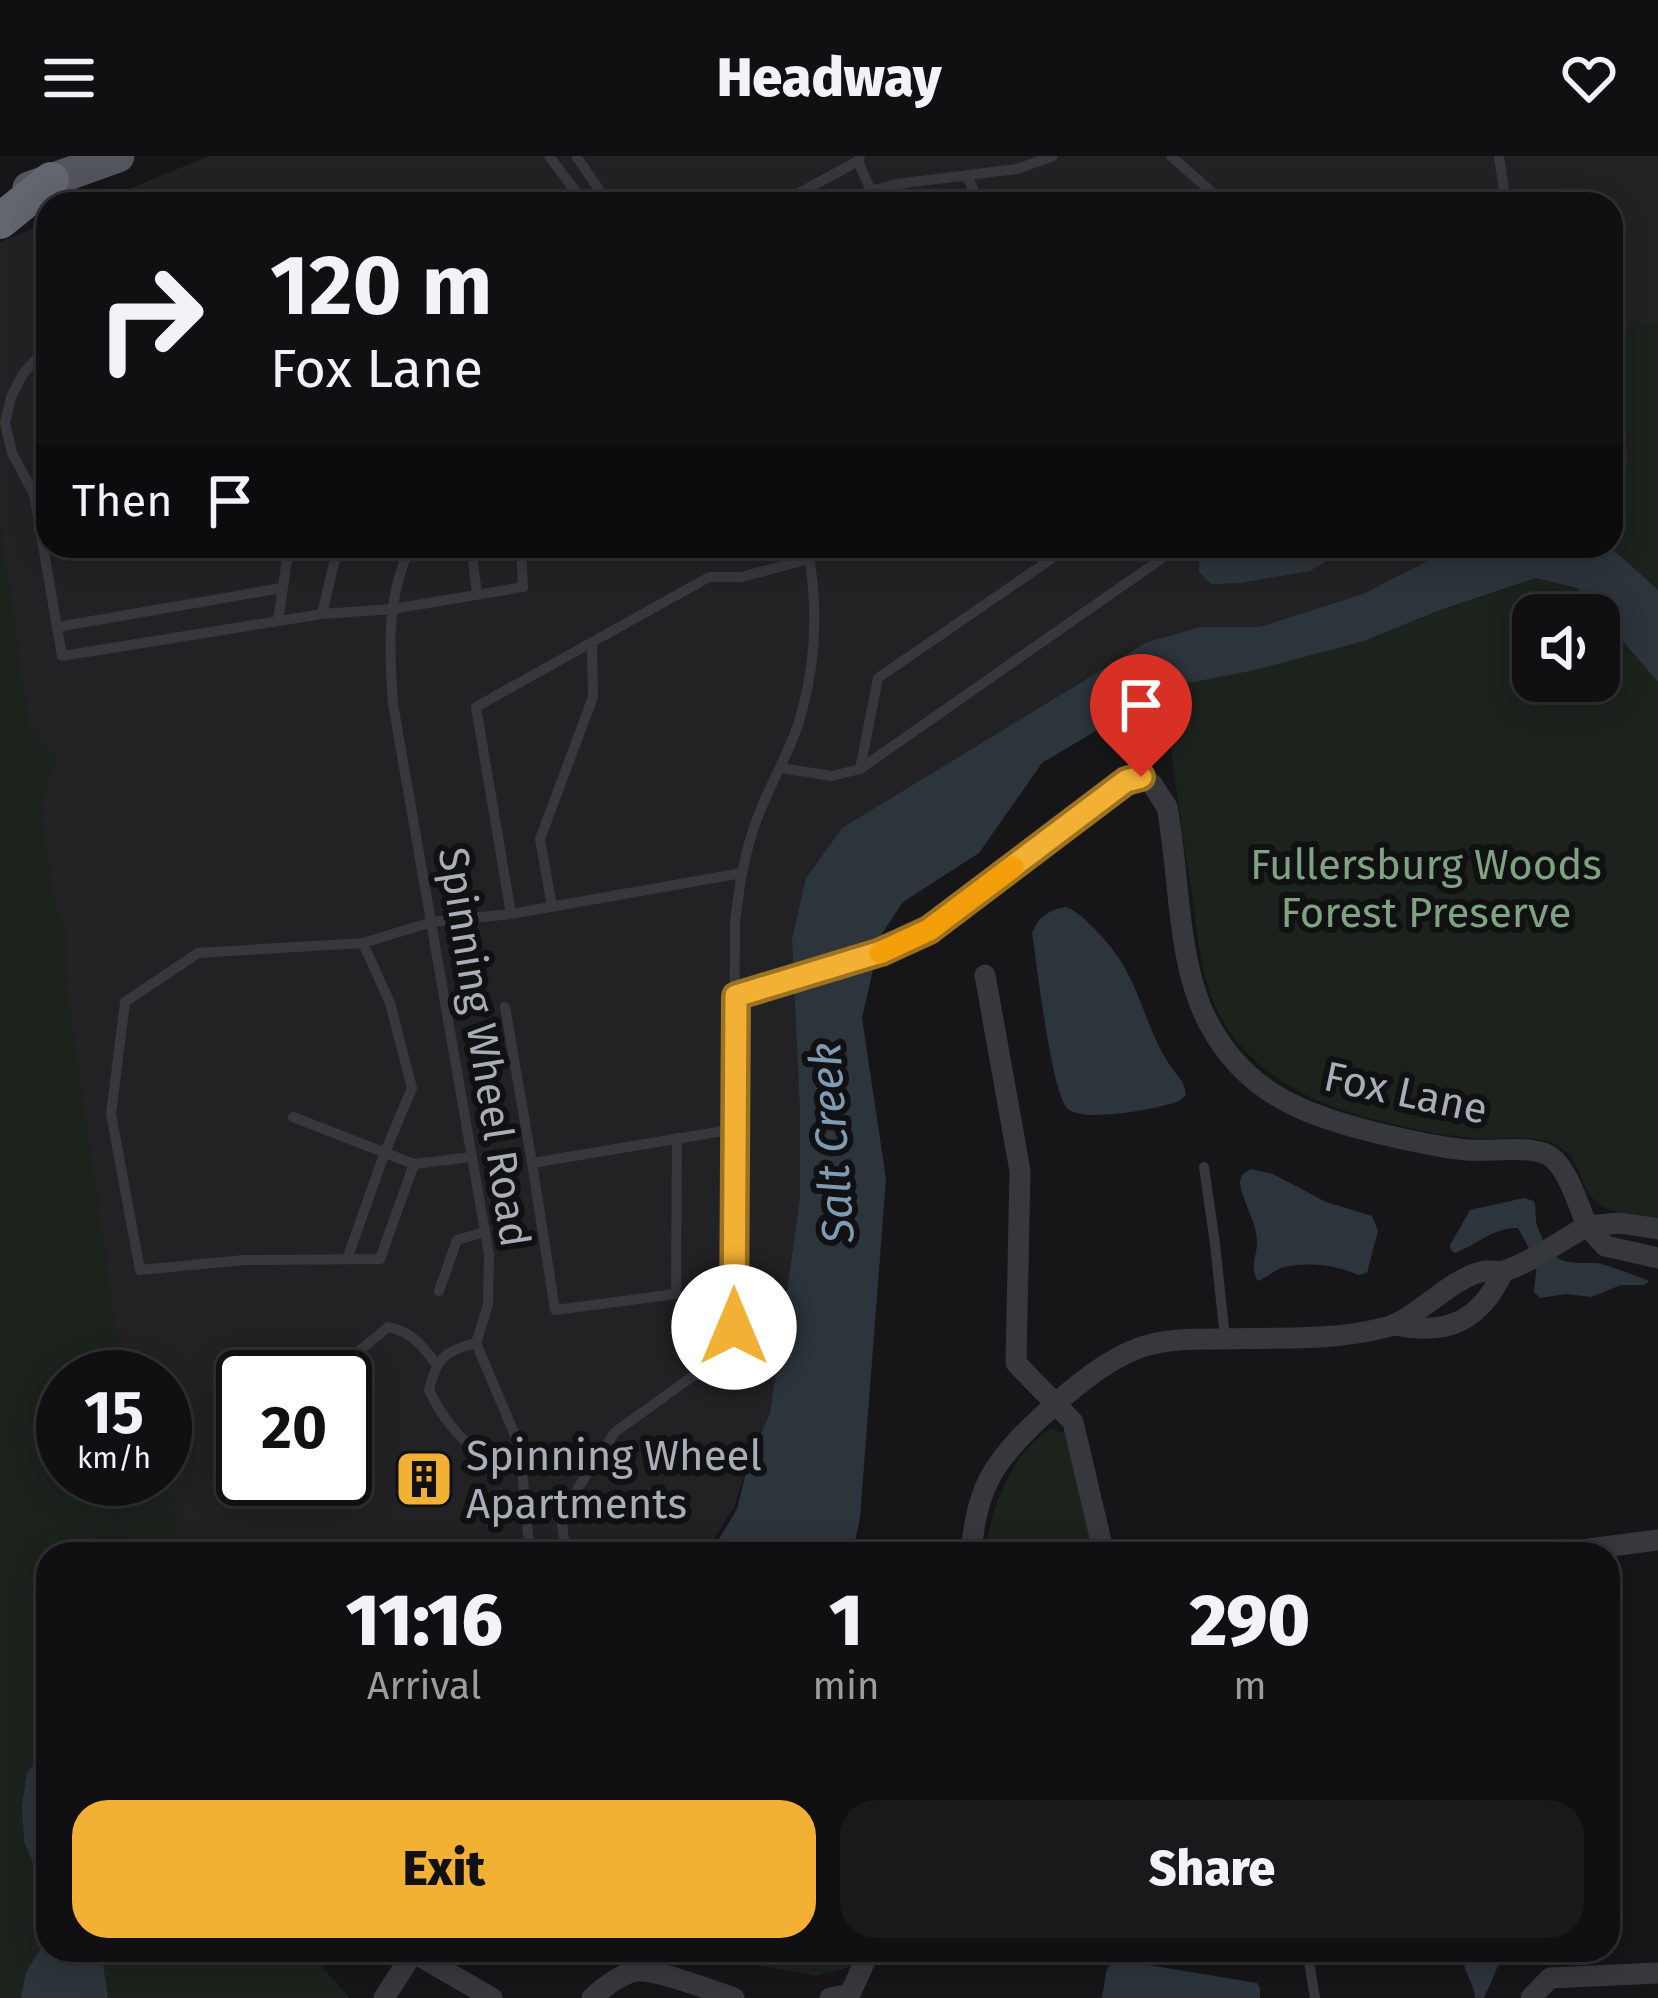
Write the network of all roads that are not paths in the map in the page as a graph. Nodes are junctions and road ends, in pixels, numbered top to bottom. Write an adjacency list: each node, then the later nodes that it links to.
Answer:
1 (549, 156): 13 (lane)
2 (576, 156): 14 (lane)
3 (1053, 156): 8 (lane)
4 (1171, 156): 18 (lane)
5 (1499, 156): 19 (lane)
6 (859, 159): 10 (lane); 15 (lane)
7 (95, 160): 9 (main road)
8 (967, 175): 10 (lane); 17 (lane)
9 (51, 180): 12 (highway); 20 (main road)
10 (872, 190): 16 (lane)
11 (36, 192): 21 (highway)
12 (36, 192)
13 (576, 192)
14 (601, 192)
15 (800, 192)
16 (868, 192)
17 (975, 192)
18 (1208, 192)
19 (1504, 192)
20 (0, 199)
21 (0, 221)
22 (36, 359): 23 (lane)
23 (36, 506)
24 (45, 558): 39 (lane)
25 (287, 558): 34 (lane)
26 (335, 558): 37 (lane)
27 (405, 558): 36 (lane, Spinning Wheel Road)
28 (472, 558): 35 (lane)
29 (522, 558): 35 (lane)
30 (794, 558): 40 (lane)
31 (809, 558): 41 (lane)
32 (1053, 558): 42 (lane)
33 (1160, 558): 42 (lane)
34 (283, 588): 38 (lane); 39 (lane)
35 (477, 594): 36 (lane)
36 (393, 609): 37 (lane); 46 (lane, Spinning Wheel Road)
37 (322, 614): 38 (lane)
38 (278, 621): 39 (lane)
39 (57, 627)
40 (592, 642): 44 (lane); 45 (lane)
41 (780, 768): 42 (lane); 43 (lane)
42 (860, 770)
43 (742, 873): 44 (lane); 49 (lane)
44 (552, 907): 45 (lane)
45 (511, 914): 46 (lane)
46 (432, 922): 47 (lane); 55 (lane, Spinning Wheel Road)
47 (363, 943): 54 (lane); 63 (lane)
48 (985, 975): 71 (street)
49 (736, 996): 52 (lane); 59 (street, Fox Lane)
50 (505, 1006): 56 (lane)
51 (293, 1117): 54 (lane)
52 (735, 1129): 53 (lane); 75 (lane)
53 (677, 1138): 56 (lane); 56 (lane)
54 (385, 1152): 57 (lane); 63 (lane)
55 (472, 1157): 57 (lane); 61 (lane, Spinning Wheel Road)
56 (532, 1162)
57 (414, 1163): 63 (lane)
58 (1204, 1167): 67 (lane)
59 (1588, 1226): 60 (street); 62 (street); 64 (street)
60 (1658, 1229)
61 (485, 1232): 65 (lane); 68 (lane, Spinning Wheel Road)
62 (1658, 1258)
63 (347, 1259)
64 (1503, 1272): 66 (street); 66 (street)
65 (439, 1291)
66 (1395, 1325): 67 (street)
67 (1225, 1338): 71 (street)
68 (476, 1343): 70 (lane); 72 (lane)
69 (360, 1350): 70 (lane)
70 (436, 1364): 72 (lane)
71 (1054, 1405): 76 (street); 77 (street)
72 (520, 1447): 74 (lane)
73 (1658, 1540): 78 (street)
74 (529, 1542)
75 (564, 1542)
76 (972, 1542)
77 (1101, 1542)
78 (1620, 1545)
79 (405, 1962): 85 (street)
80 (430, 1962): 86 (street)
81 (864, 1962): 84 (street)
82 (1309, 1962): 89 (lane)
83 (1658, 1973): 90 (street)
84 (845, 1997)
85 (384, 1998)
86 (492, 1998)
87 (592, 1998): 88 (street)
88 (734, 1998)
89 (1316, 1998)
90 (1531, 1998)

